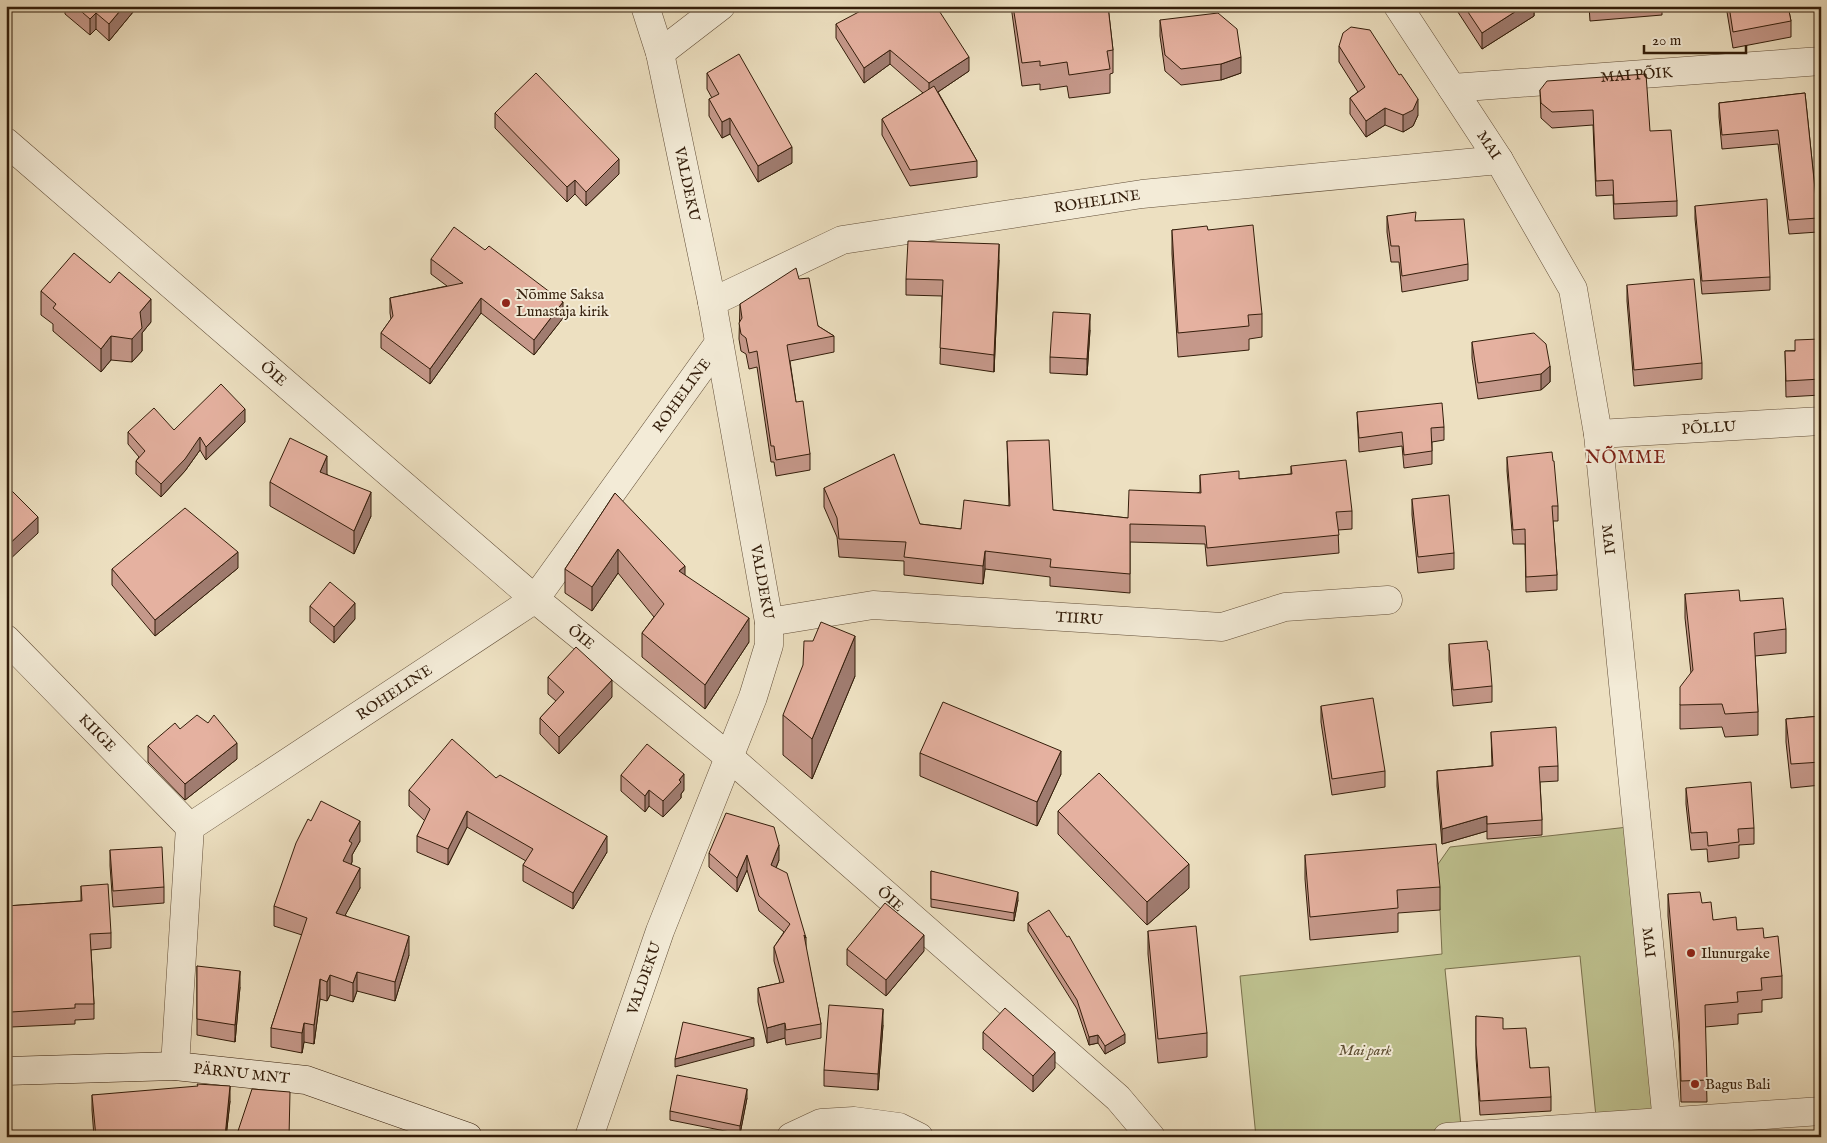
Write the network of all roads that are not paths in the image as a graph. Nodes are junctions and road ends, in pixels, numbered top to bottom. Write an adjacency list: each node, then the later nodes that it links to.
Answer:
1 (645, 6): 4 (street, VALDEKU)
2 (720, 6): 4 (street)
3 (1398, 6): 6 (street, MAI)
4 (660, 53): 9 (street, VALDEKU)
5 (1821, 61): 6 (street, MAI PÕIK)
6 (1452, 88): 8 (street, MAI)
7 (6, 142): 13 (street, ÕIE)
8 (1499, 160): 9 (street, ROHELINE); 12 (street, MAI)
9 (712, 302): 10 (street, VALDEKU)
10 (719, 343): 13 (street, ROHELINE); 15 (street, VALDEKU)
11 (1821, 421): 12 (street, PÕLLU)
12 (1598, 434): 22 (street, MAI)
13 (535, 599): 17 (street, ÕIE); 18 (street, ROHELINE)
14 (1388, 600): 15 (street, TIIRU)
15 (769, 622): 17 (street, VALDEKU)
16 (6, 638): 18 (street, KIIGE)
17 (728, 757): 24 (street, VALDEKU); 27 (street, ÕIE)
18 (190, 827): 19 (street)
19 (175, 1066): 20 (street, PÄRNU MNT); 23 (street, PÄRNU MNT)
20 (6, 1071)
21 (1821, 1111): 22 (street)
22 (1667, 1122): 28 (street)
23 (468, 1137)
24 (589, 1137)
25 (791, 1137): 26 (street)
26 (919, 1137)
27 (1151, 1137)
28 (1447, 1137)

